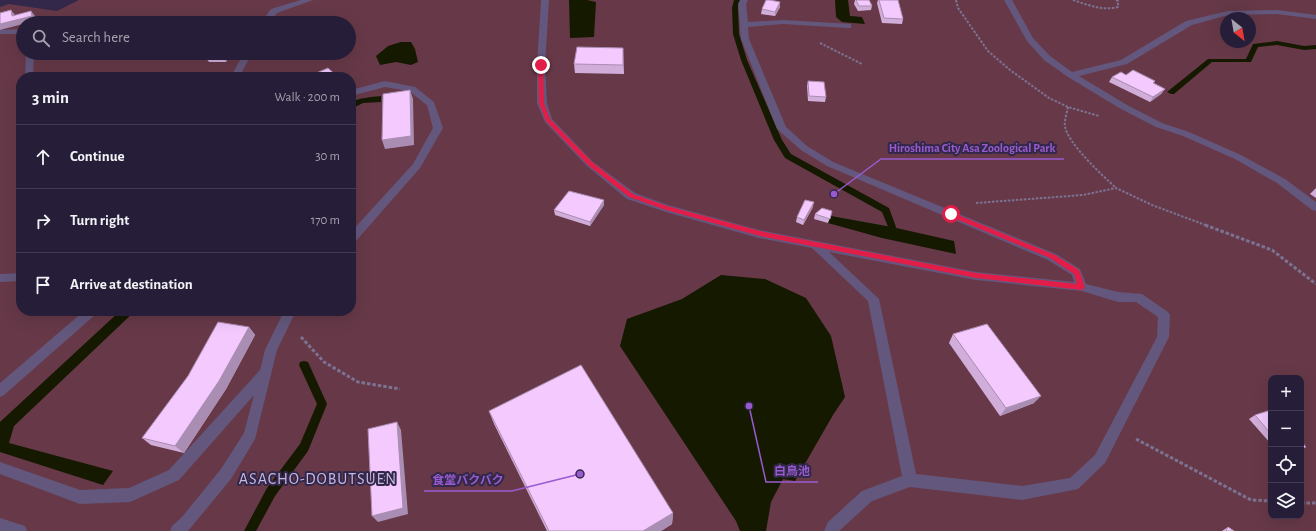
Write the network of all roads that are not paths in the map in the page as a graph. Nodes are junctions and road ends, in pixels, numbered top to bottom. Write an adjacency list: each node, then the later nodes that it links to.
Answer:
1 (309, 0): 5 (street)
2 (545, 0): 19 (street)
3 (744, 0): 7 (street)
4 (1008, 0): 15 (street)
5 (270, 16)
6 (1316, 16): 15 (street)
7 (744, 25): 8 (street); 22 (street)
8 (848, 26)
9 (16, 31): 10 (street)
10 (0, 32)
11 (29, 60): 13 (street)
12 (244, 60): 14 (street)
13 (28, 72)
14 (238, 72)
15 (1071, 75): 17 (street)
16 (356, 91): 18 (street)
17 (1316, 207)
18 (356, 233)
19 (814, 244): 22 (street); 28 (street)
20 (16, 277): 21 (street)
21 (0, 278)
22 (1082, 287): 28 (street)
23 (86, 316): 26 (street)
24 (288, 316): 25 (street)
25 (265, 373): 27 (street); 31 (street)
26 (0, 391)
27 (0, 468)
28 (910, 480): 32 (street)
29 (0, 525): 30 (street)
30 (20, 531)
31 (177, 531)
32 (831, 531)

